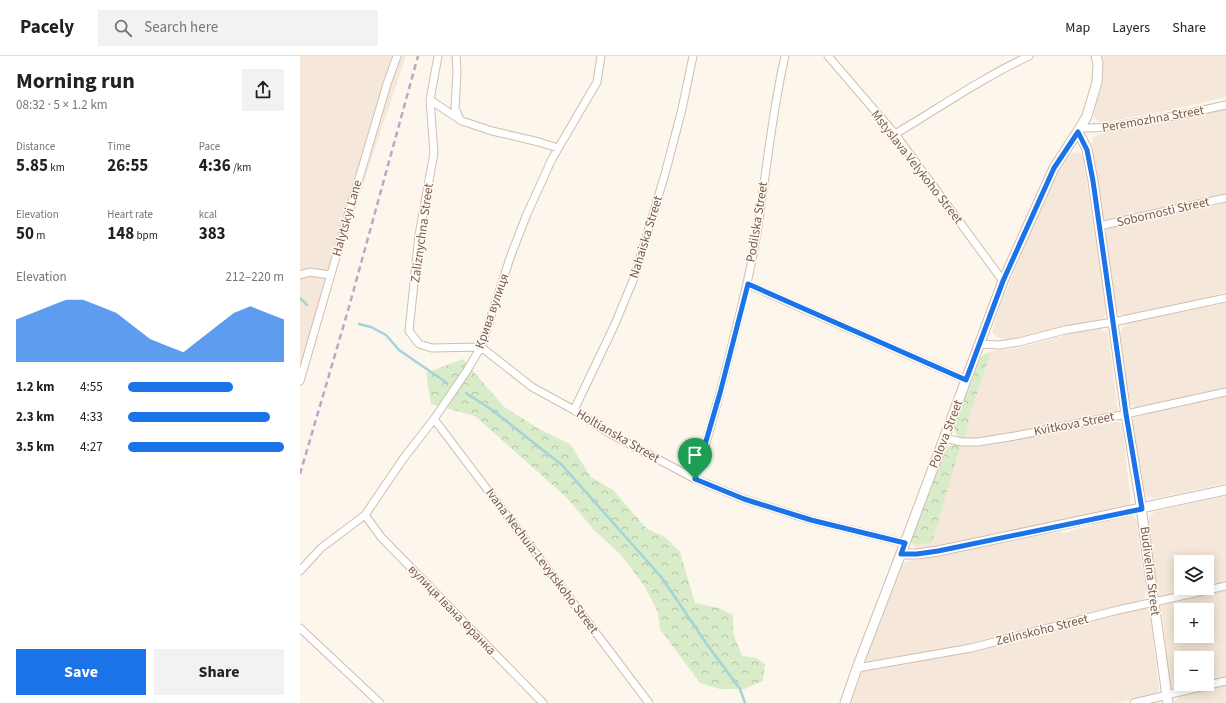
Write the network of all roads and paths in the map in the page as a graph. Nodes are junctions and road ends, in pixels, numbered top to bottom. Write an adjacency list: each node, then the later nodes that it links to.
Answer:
1 (397, 56): 19 (street, Halytskyi Lane)
2 (438, 56): 10 (street, Zaliznychna Street)
3 (456, 56): 12 (street)
4 (601, 56): 15 (street, Крива вулиця)
5 (693, 56): 29 (street, Nahaiska Street)
6 (786, 56): 21 (street, Podilska Street)
7 (828, 56): 14 (street, Mstyslava Velykoho Street)
8 (1029, 56): 14 (street)
9 (1096, 56): 13 (street)
10 (430, 100): 12 (street); 25 (street, Zaliznychna Street)
11 (1226, 105): 13 (street, Peremozhna Street)
12 (460, 120): 15 (street)
13 (1079, 130): 17 (street, Budivelna Street); 20 (street, Polova Street)
14 (895, 134): 20 (street, Mstyslava Velykoho Street)
15 (558, 148): 25 (street, Крива вулиця)
16 (1226, 198): 17 (street, Sobornosti Street)
17 (1099, 226): 23 (street, Budivelna Street)
18 (300, 275): 19 (street)
19 (330, 275): 27 (street, Halytskyi Lane)
20 (1003, 281): 24 (street, Polova Street)
21 (748, 284): 26 (street); 33 (street, Podilska Street)
22 (1226, 298): 23 (street)
23 (1113, 322): 24 (street); 30 (street, Budivelna Street)
24 (980, 344): 26 (street, Polova Street)
25 (481, 348): 29 (street, Holtianska Street); 31 (street, Крива вулиця)
26 (966, 380): 32 (street, Polova Street)
27 (300, 381)
28 (1226, 392): 30 (street, Kvitkova Street)
29 (574, 410): 33 (street, Holtianska Street)
30 (1126, 414): 32 (street, Kvitkova Street); 35 (street, Budivelna Street)
31 (434, 419): 36 (street, Крива вулиця); 48 (street, Ivana Nechuia-Levytskoho Street)
32 (944, 438): 37 (street, Polova Street)
33 (695, 479): 37 (street, Holtianska Street)
34 (1226, 490): 35 (street)
35 (1142, 509): 38 (street); 41 (street, Budivelna Street)
36 (365, 515): 39 (street, Крива вулиця); 47 (street, вулиця Івана Франка)
37 (905, 543): 38 (street, Polova Street)
38 (901, 554): 43 (street, Polova Street)
39 (300, 571)
40 (1226, 586): 41 (street, Zelinskoho Street)
41 (1154, 602): 43 (street, Zelinskoho Street); 45 (street, Budivelna Street)
42 (300, 628): 46 (street)
43 (857, 668): 49 (street, Polova Street)
44 (1226, 682): 45 (street)
45 (1167, 699): 50 (street)
46 (380, 703)
47 (543, 703)
48 (649, 703)
49 (845, 703)
50 (1134, 703)

